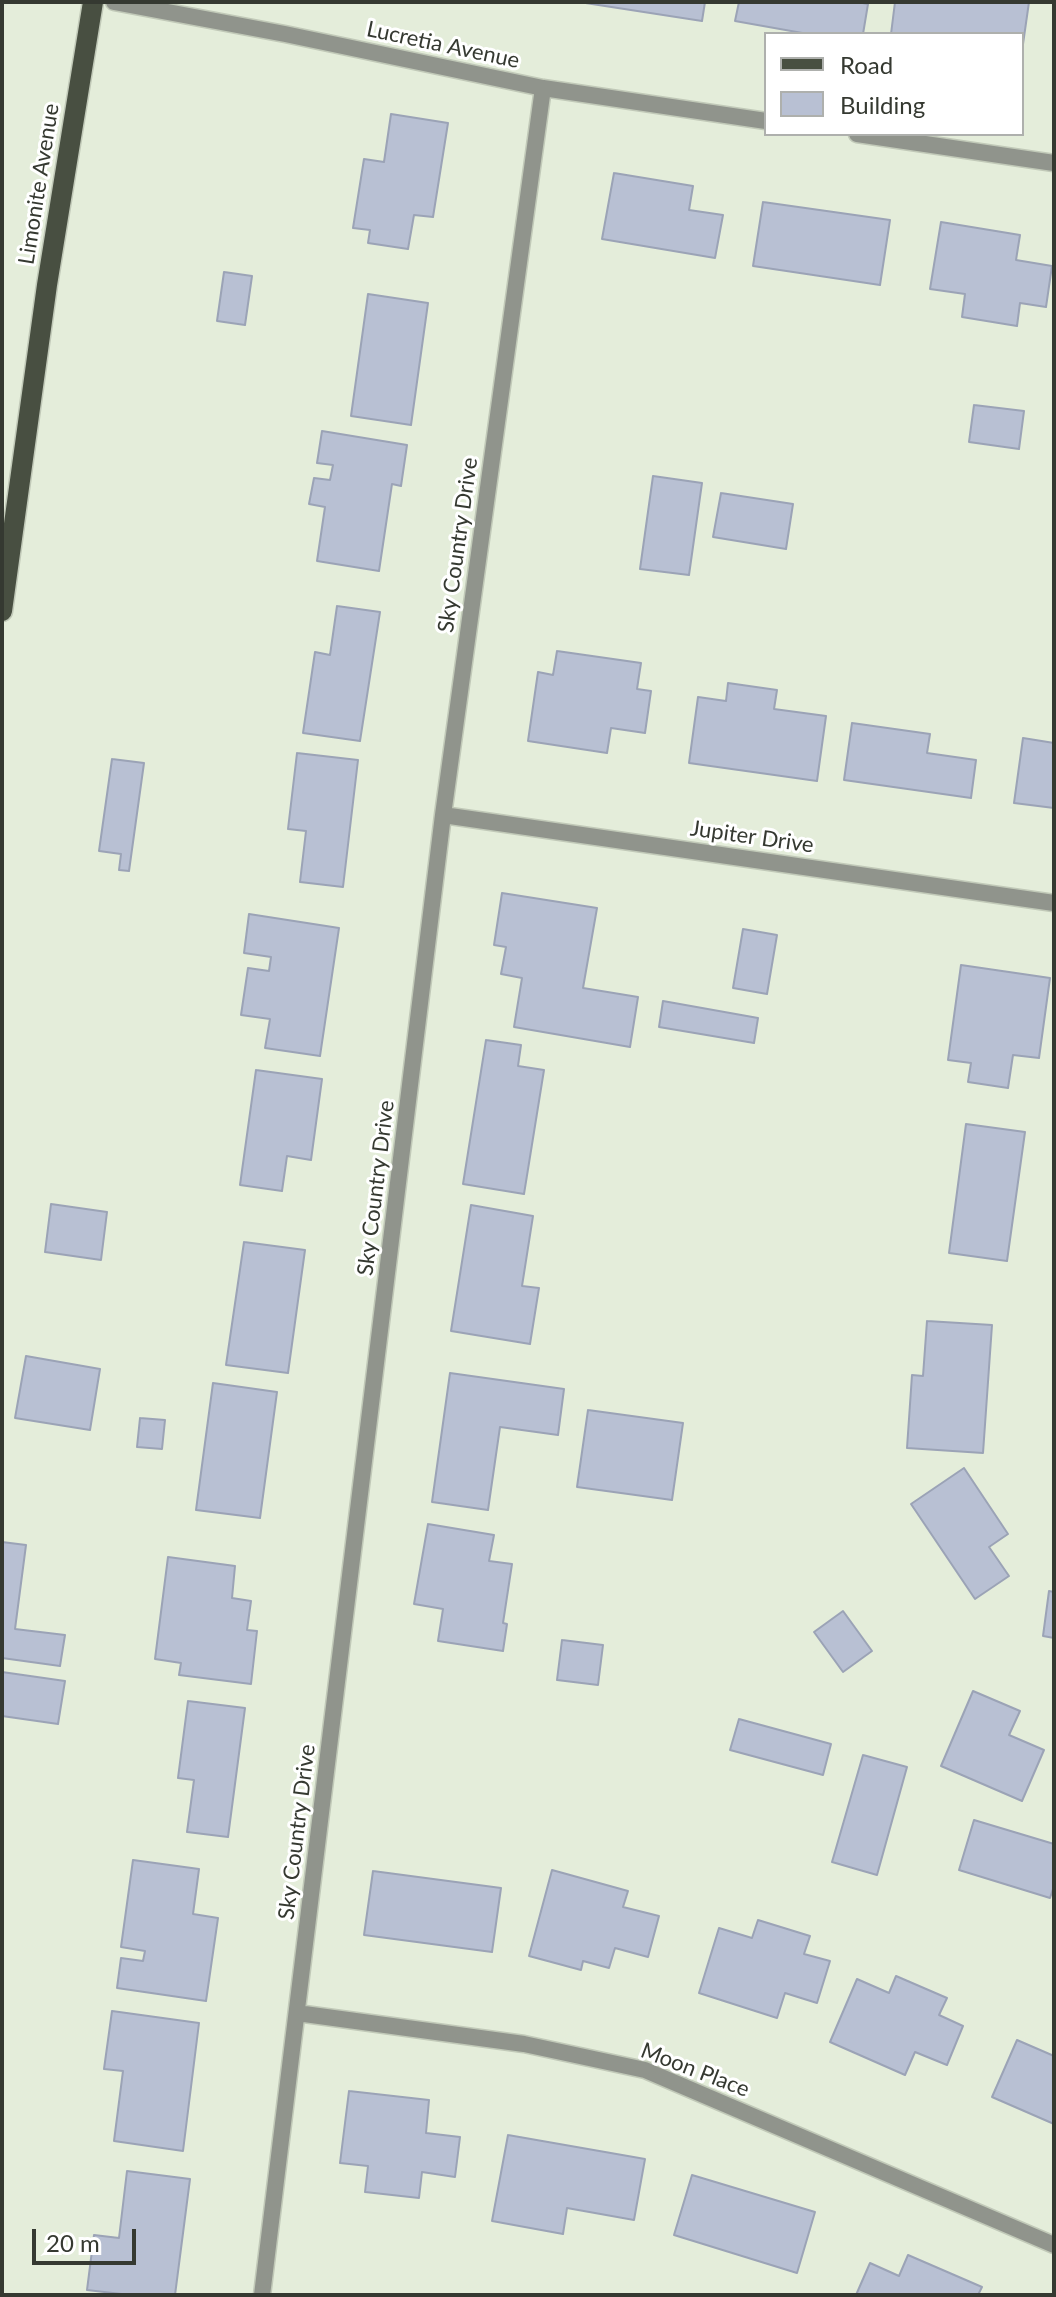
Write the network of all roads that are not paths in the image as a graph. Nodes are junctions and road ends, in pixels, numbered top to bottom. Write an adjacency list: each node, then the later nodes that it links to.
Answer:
1 (93, 2): 7 (main road, Limonite Avenue)
2 (114, 2): 3 (street, Lucretia Avenue)
3 (543, 88): 4 (street, Lucretia Avenue); 8 (street, Sky Country Drive)
4 (764, 121)
5 (871, 136): 6 (street)
6 (1054, 163)
7 (2, 611)
8 (443, 815): 9 (street, Jupiter Drive); 10 (street, Sky Country Drive)
9 (1054, 903)
10 (297, 2013): 11 (street, Moon Place); 12 (street, Sky Country Drive)
11 (1054, 2245)
12 (262, 2295)

